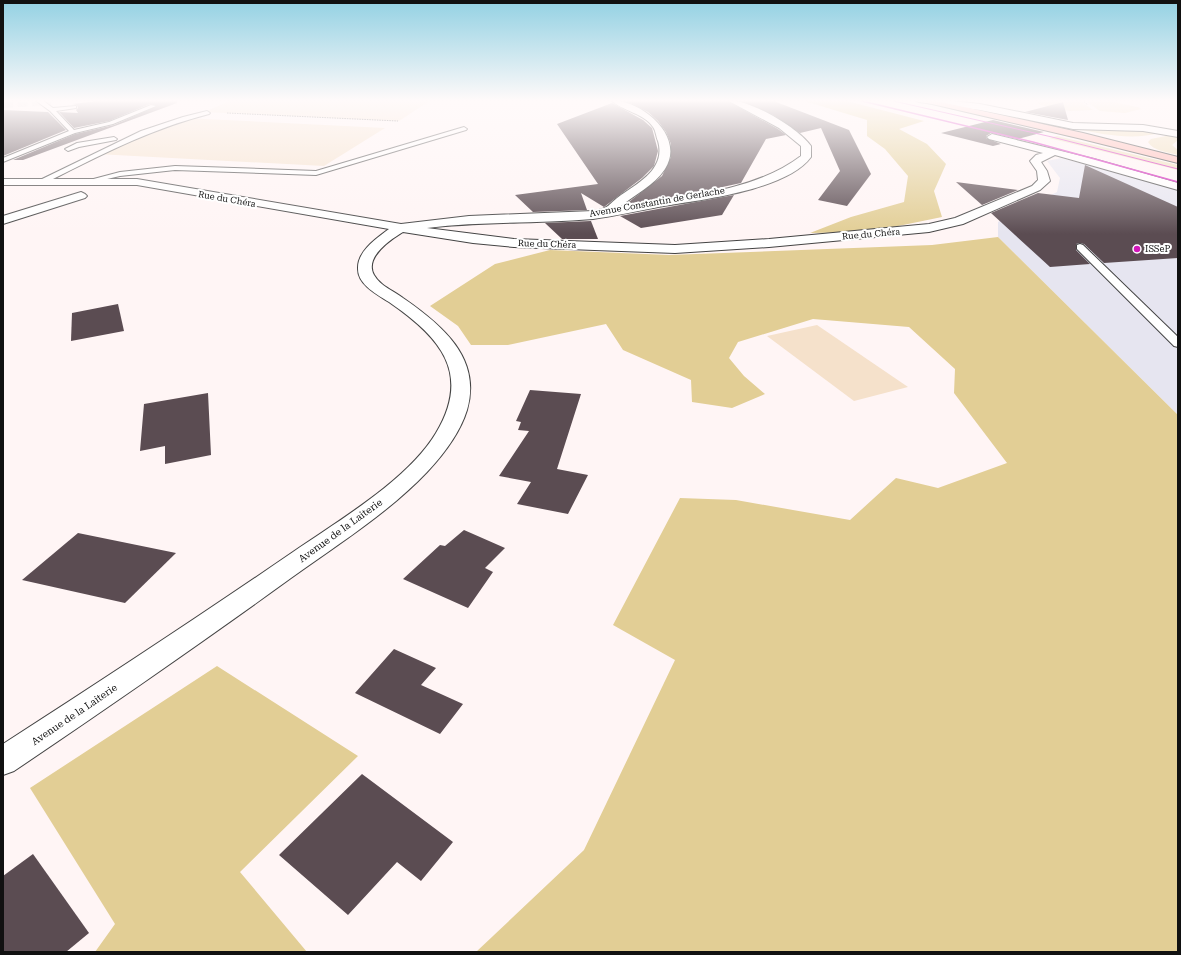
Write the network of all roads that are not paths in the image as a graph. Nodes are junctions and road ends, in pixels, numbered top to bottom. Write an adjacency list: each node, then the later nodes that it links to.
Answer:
1 (42, 145): 11 (lane)
2 (85, 145): 9 (lane)
3 (117, 145): 13 (lane)
4 (412, 145): 14 (lane)
5 (664, 145): 18 (street)
6 (805, 145): 18 (street, Avenue Constantin de Gerlache)
7 (1020, 145): 10 (street)
8 (1117, 145): 12 (street)
9 (68, 149)
10 (1052, 153): 16 (street); 20 (street, Rue du Chéra)
11 (3, 160)
12 (1178, 160)
13 (42, 181): 14 (street, Rue du Chéra); 15 (street, Rue du Chéra)
14 (90, 181): 20 (street, Rue du Chéra)
15 (3, 182)
16 (1178, 186)
17 (81, 196): 19 (street)
18 (609, 212): 20 (street, Avenue Constantin de Gerlache)
19 (3, 220)
20 (401, 228): 23 (street, Avenue de la Laiterie)
21 (1080, 247): 22 (lane)
22 (1178, 344)
23 (3, 761)

